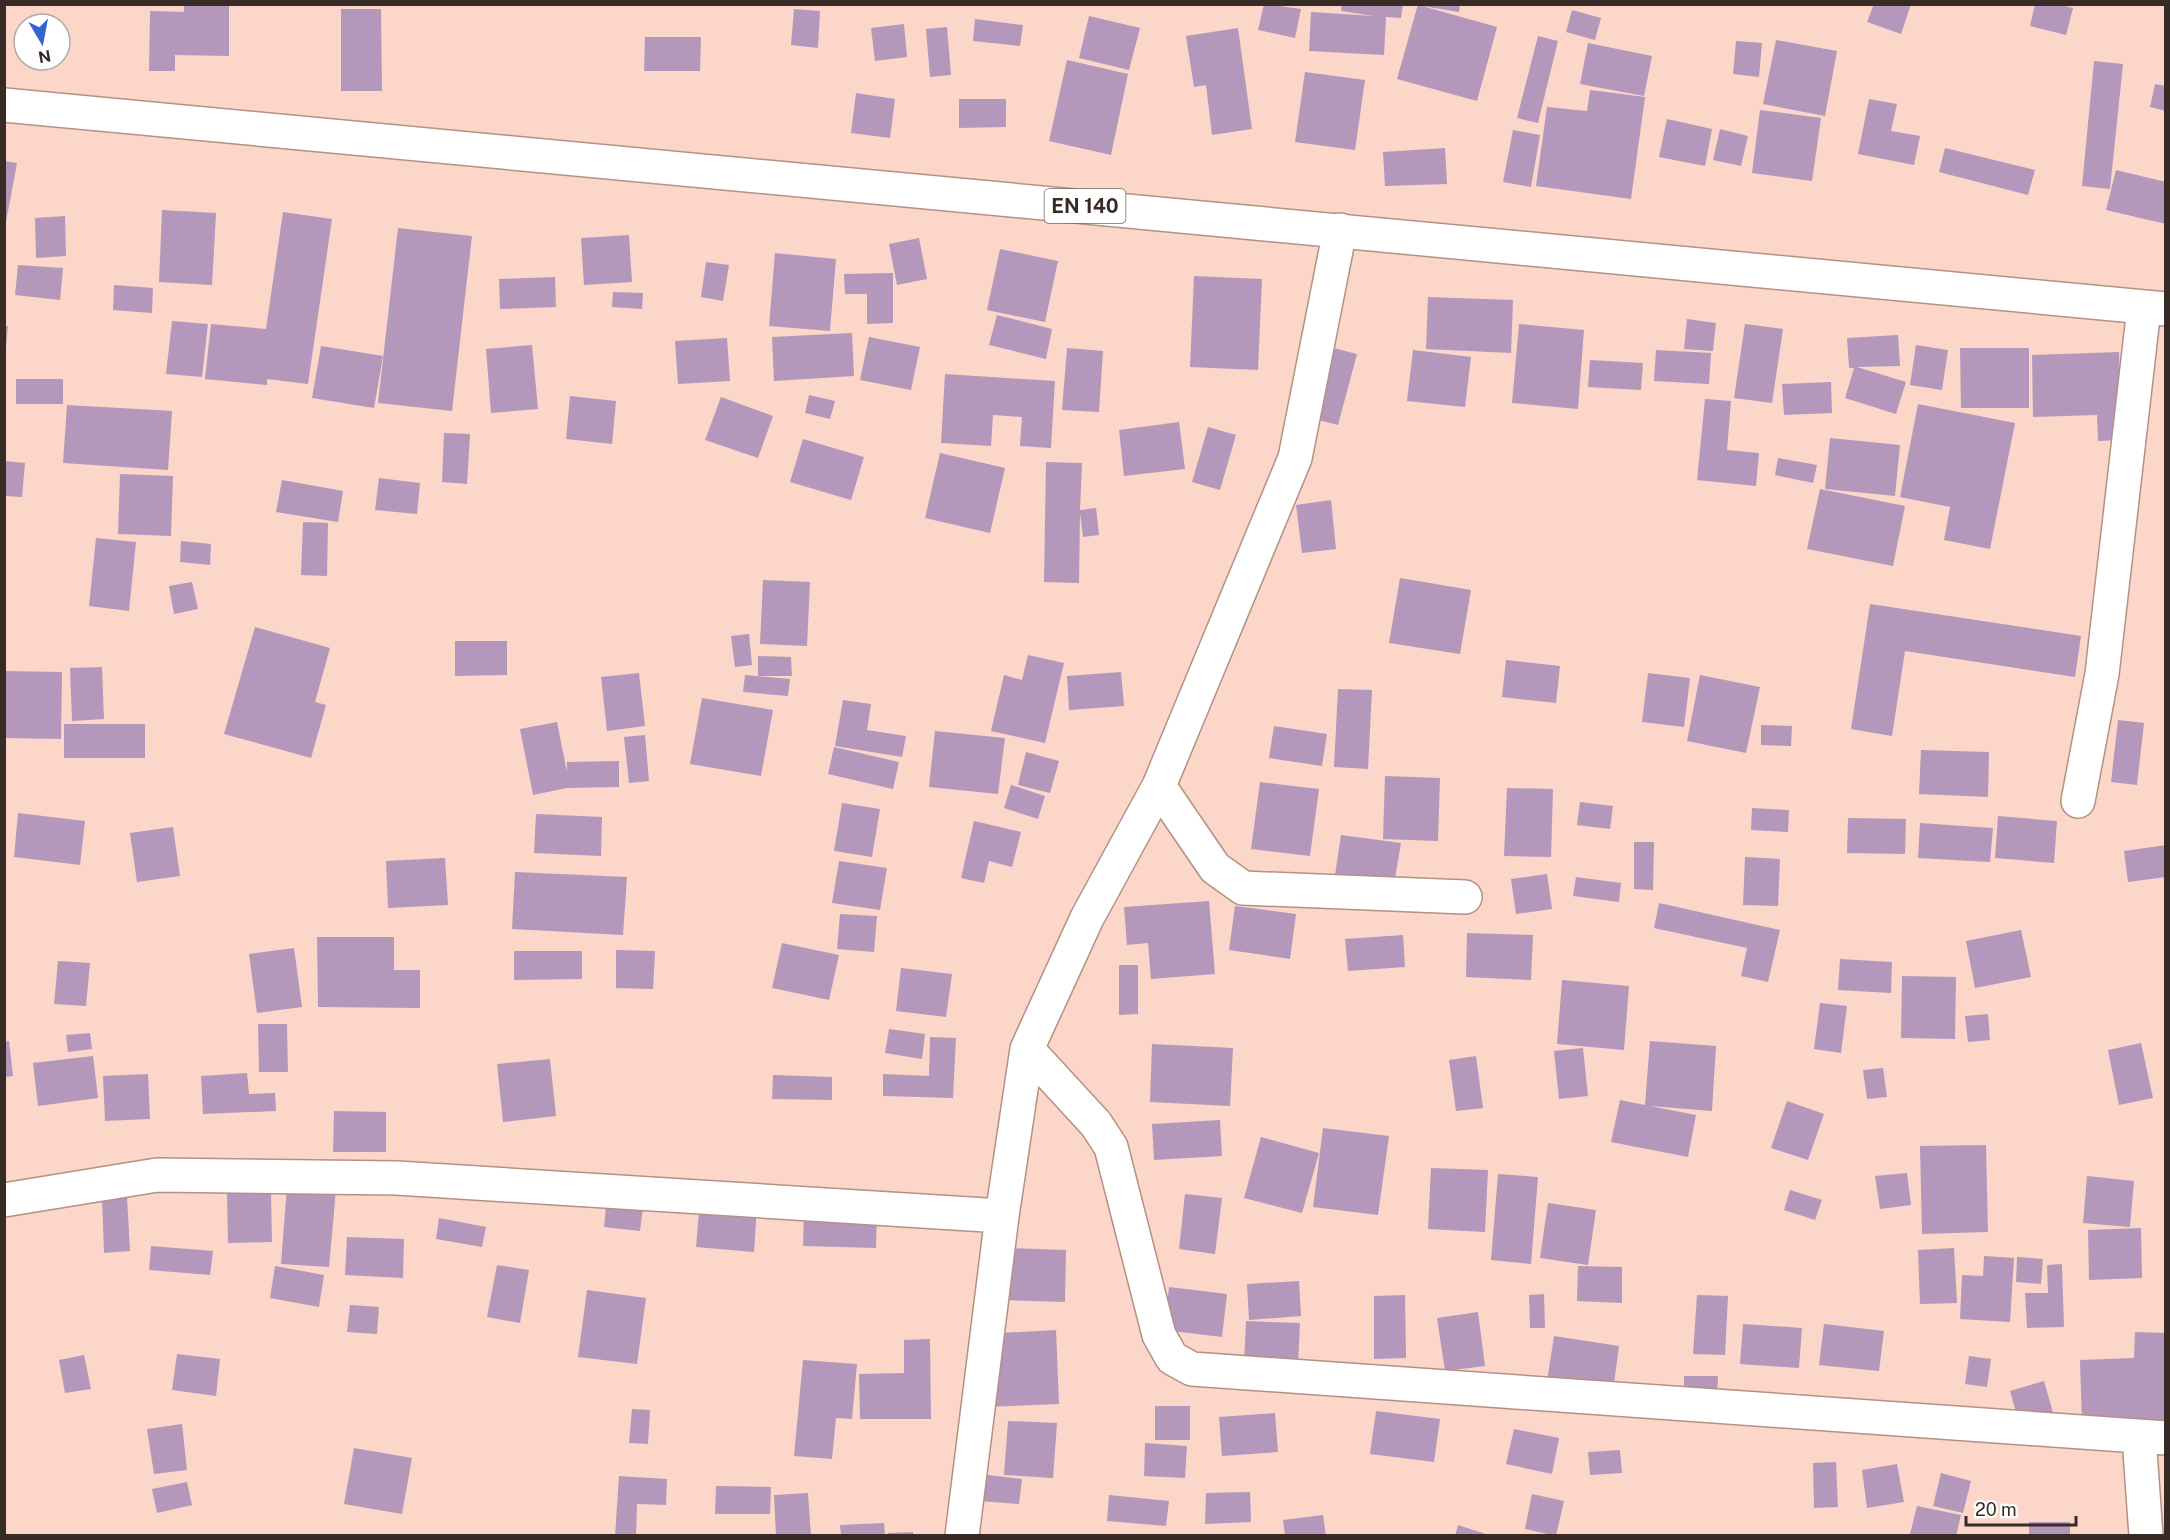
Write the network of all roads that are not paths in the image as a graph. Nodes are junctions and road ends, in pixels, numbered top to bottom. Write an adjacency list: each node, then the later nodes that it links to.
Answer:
1 (4, 105): 2 (street, EN 140)
2 (1340, 230): 3 (street, EN 140); 4 (street)
3 (2155, 309): 5 (street)
4 (1159, 786): 6 (street); 7 (street)
5 (2078, 801)
6 (1465, 897)
7 (1027, 1049): 9 (street); 10 (street)
8 (4, 1200): 9 (street)
9 (1002, 1216): 11 (street)
10 (2152, 1438): 12 (street)
11 (962, 1536)
12 (2146, 1536)

